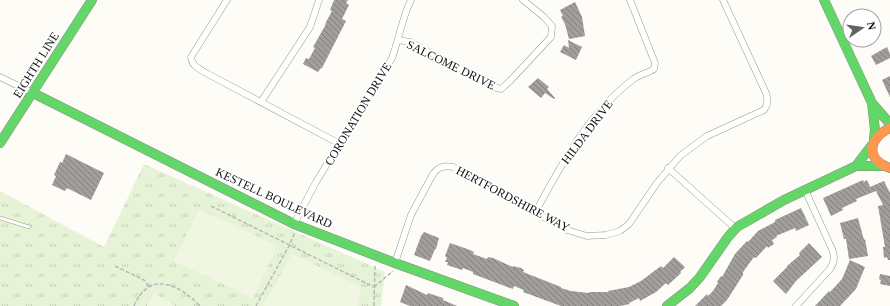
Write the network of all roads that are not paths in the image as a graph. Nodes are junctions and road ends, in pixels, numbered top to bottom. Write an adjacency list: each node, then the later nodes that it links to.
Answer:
1 (92, 0): 11 (street, EIGHTH LINE)
2 (227, 0): 12 (street)
3 (319, 0): 12 (street)
4 (411, 0): 9 (street, CORONATION DRIVE)
5 (523, 0): 9 (street, SALCOME DRIVE)
6 (630, 0): 23 (street, HILDA DRIVE)
7 (723, 0): 20 (street, HERTFORDSHIRE WAY)
8 (824, 0): 13 (street)
9 (398, 40): 18 (street, CORONATION DRIVE)
10 (0, 77): 11 (street)
11 (33, 93): 17 (street, EIGHTH LINE); 26 (street, KESTELL BOULEVARD)
12 (261, 102): 18 (street)
13 (872, 104): 14 (street); 16 (street)
14 (890, 124)
15 (890, 128): 16 (street)
16 (873, 142): 19 (street); 21 (street)
17 (0, 143)
18 (340, 144): 26 (street, CORONATION DRIVE)
19 (856, 166): 21 (street); 22 (street)
20 (668, 168): 23 (street, HERTFORDSHIRE WAY); 27 (street)
21 (887, 168)
22 (806, 190): 27 (street); 31 (street)
23 (535, 213): 28 (street, HERTFORDSHIRE WAY)
24 (0, 218): 25 (lane)
25 (29, 227)
26 (295, 227): 28 (street, KESTELL BOULEVARD)
27 (736, 229): 30 (street)
28 (394, 267): 29 (street, KESTELL BOULEVARD)
29 (514, 306)
30 (667, 306)
31 (796, 306)

